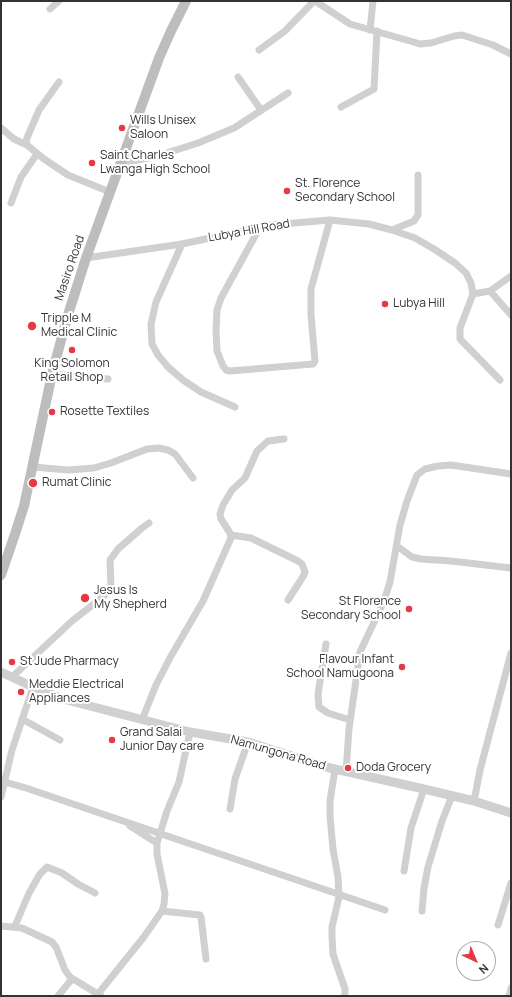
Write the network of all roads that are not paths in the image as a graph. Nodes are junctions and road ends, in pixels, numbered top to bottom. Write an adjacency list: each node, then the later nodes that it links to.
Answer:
1 (59, 1): 5 (street)
2 (186, 1): 17 (main road, Masiro Road)
3 (315, 1): 6 (street); 7 (street)
4 (373, 1): 6 (street)
5 (50, 9)
6 (373, 30): 8 (street); 12 (street)
7 (259, 50)
8 (511, 54)
9 (238, 77): 13 (street)
10 (59, 82): 15 (street)
11 (288, 93): 13 (street)
12 (341, 107)
13 (261, 110): 17 (street)
14 (1, 128): 15 (street)
15 (27, 145): 16 (street)
16 (37, 154): 19 (street); 20 (street)
17 (121, 163): 19 (main road, Masiro Road)
18 (418, 175): 23 (street)
19 (110, 192): 25 (main road, Masiro Road)
20 (11, 203)
21 (330, 220): 22 (street, Lubya Hill Road); 22 (street); 23 (street, Lubya Hill Road)
22 (260, 227): 24 (street, Lubya Hill Road)
23 (392, 230): 28 (street, Lubya Hill Road)
24 (182, 244): 25 (street, Lubya Hill Road); 33 (street)
25 (86, 258): 30 (main road, Masiro Road)
26 (511, 276): 27 (street)
27 (490, 291): 28 (street); 29 (street)
28 (473, 294): 32 (street)
29 (511, 315)
30 (52, 374): 31 (street); 35 (main road, Masiro Road)
31 (108, 379)
32 (500, 380)
33 (235, 407)
34 (284, 438): 39 (street)
35 (33, 467): 37 (street); 42 (main road, Masiro Road)
36 (511, 474): 40 (street)
37 (193, 478)
38 (149, 523): 47 (street)
39 (231, 535): 43 (street); 50 (street)
40 (397, 546): 41 (street); 51 (street)
41 (511, 568)
42 (1, 575)
43 (288, 600)
44 (326, 644): 51 (street)
45 (511, 653): 61 (street)
46 (1, 672): 47 (street, Namungona Road)
47 (12, 677): 48 (street, Namungona Road)
48 (33, 687): 49 (street); 50 (street, Namungona Road)
49 (22, 719): 53 (street); 57 (street)
50 (142, 720): 52 (street, Namungona Road)
51 (350, 720): 56 (street)
52 (190, 732): 54 (street, Namungona Road); 65 (street)
53 (60, 740)
54 (248, 742): 55 (street, Namungona Road); 62 (street)
55 (335, 769): 56 (street, Namungona Road); 80 (street)
56 (346, 771): 58 (street, Namungona Road)
57 (5, 782): 59 (street); 69 (street)
58 (424, 789): 60 (street, Namungona Road); 66 (street)
59 (1, 796)
60 (452, 796): 61 (street, Namungona Road); 71 (street)
61 (474, 801): 63 (street, Namungona Road)
62 (230, 809)
63 (511, 813)
64 (128, 825): 65 (street)
65 (157, 843): 70 (street)
66 (404, 871)
67 (511, 883): 72 (street)
68 (96, 893): 74 (street)
69 (385, 910)
70 (162, 911): 75 (street); 78 (street)
71 (422, 911)
72 (498, 925)
73 (1, 926): 74 (street)
74 (15, 926): 76 (street)
75 (206, 959)
76 (72, 978): 78 (street); 79 (street)
77 (511, 988): 81 (street)
78 (99, 995)
79 (58, 996)
80 (345, 996)
81 (509, 996)

